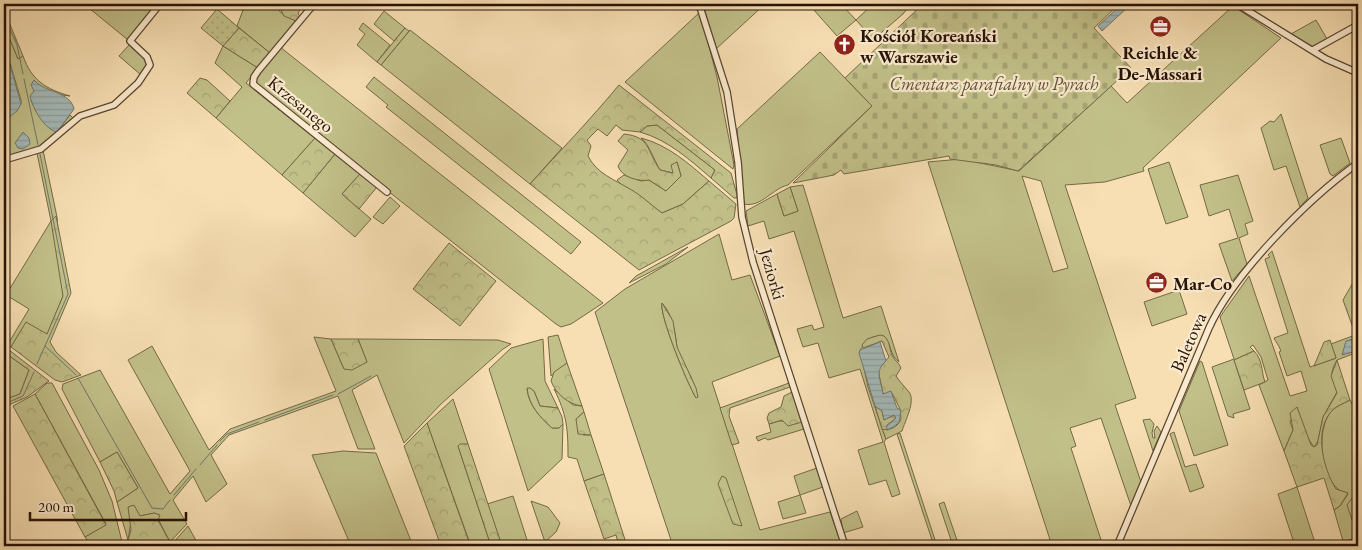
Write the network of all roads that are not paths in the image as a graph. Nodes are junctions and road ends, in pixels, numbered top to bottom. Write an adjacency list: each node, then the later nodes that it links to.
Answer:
1 (160, 4): 8 (street)
2 (314, 4): 10 (street, Krzesanego)
3 (699, 4): 11 (street, Jeziorki)
4 (1237, 4): 6 (street)
5 (1358, 25): 6 (street)
6 (1313, 50): 7 (street)
7 (1358, 73)
8 (4, 160)
9 (1358, 163): 12 (street, Baletowa)
10 (387, 192)
11 (844, 546)
12 (1117, 546)

